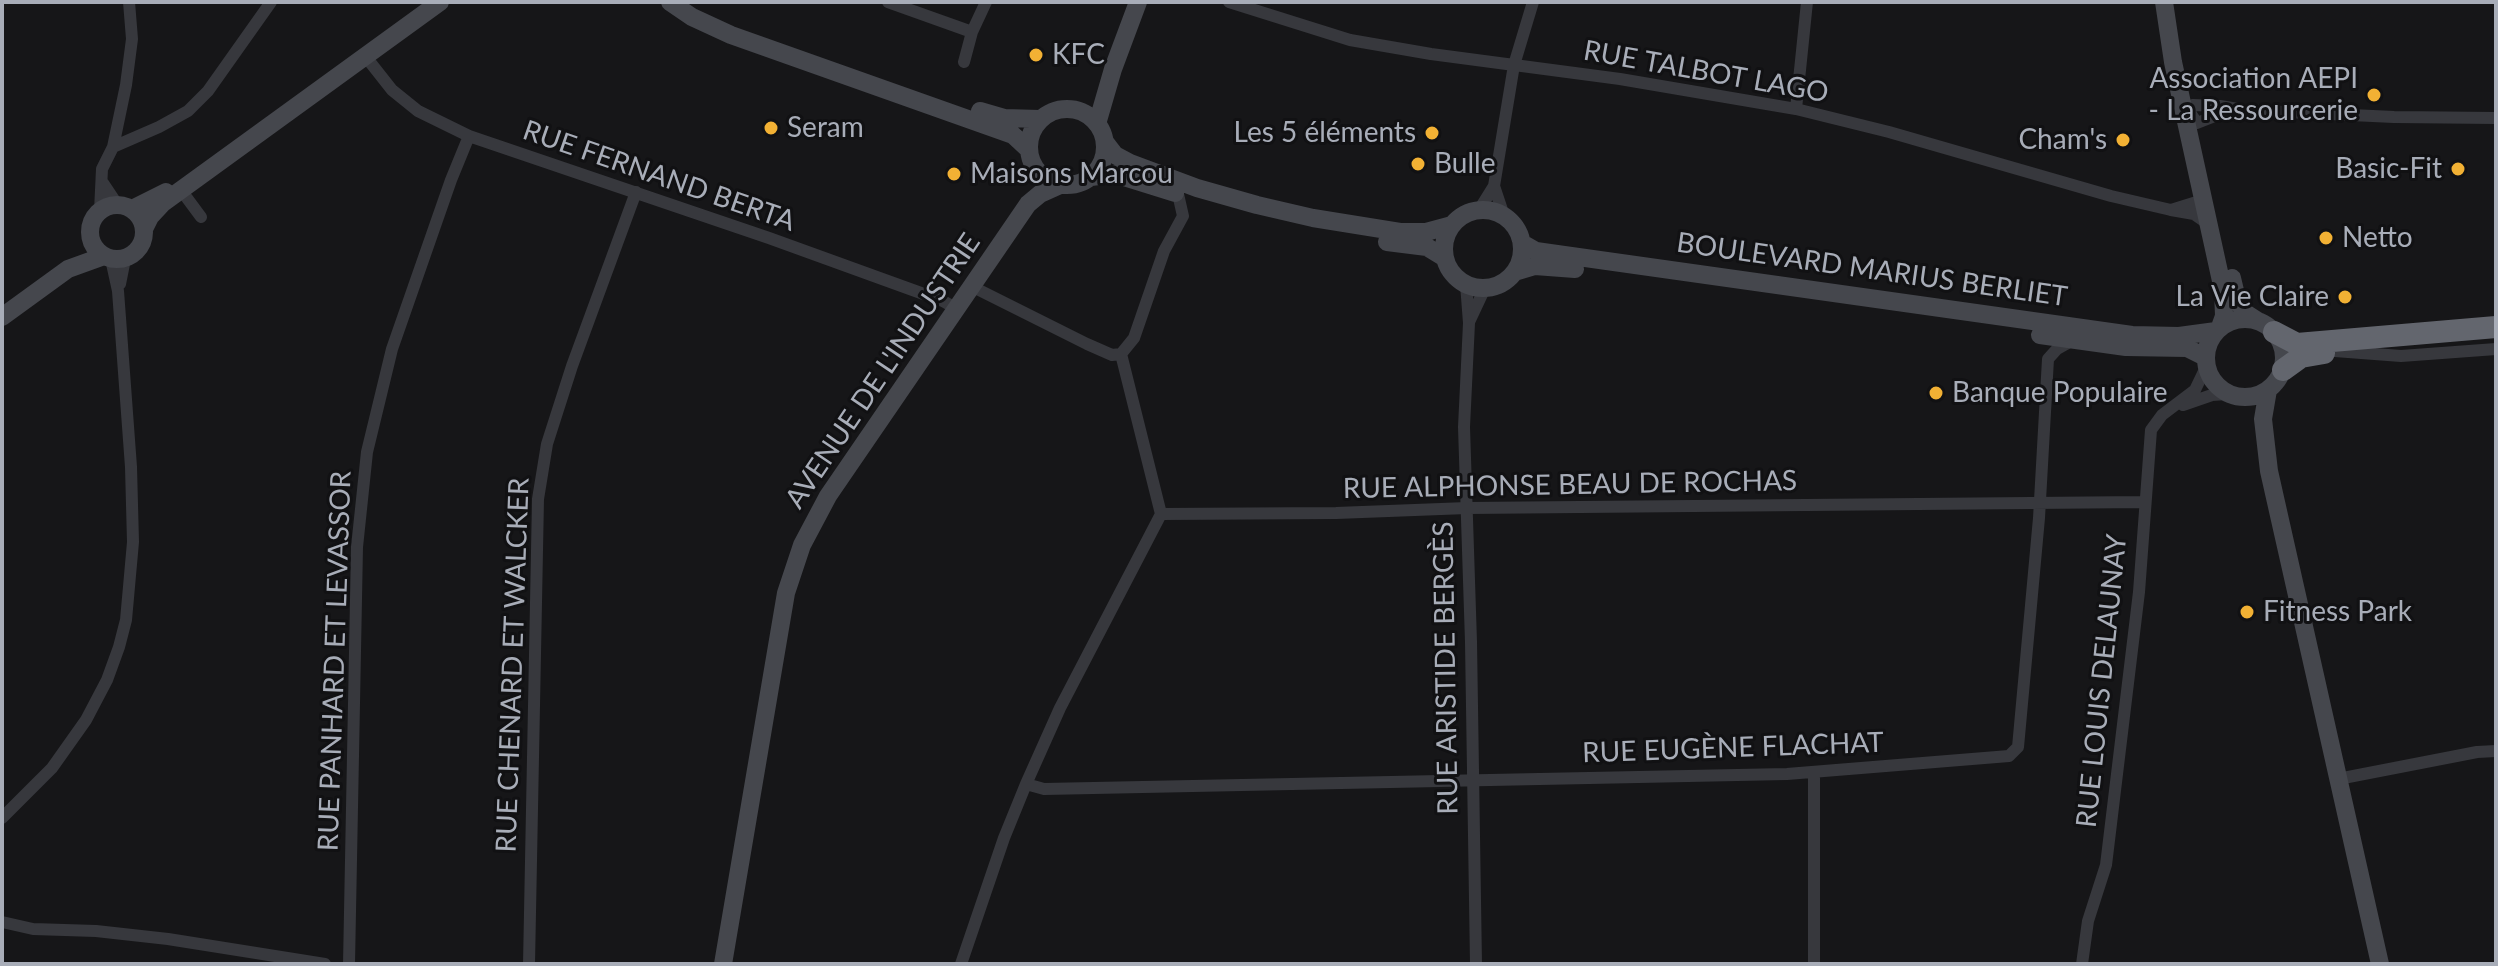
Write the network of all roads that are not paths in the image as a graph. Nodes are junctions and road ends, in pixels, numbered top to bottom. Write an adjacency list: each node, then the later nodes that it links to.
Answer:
1 (129, 2): 30 (street)
2 (271, 2): 30 (street)
3 (429, 2): 41 (main road)
4 (440, 2): 17 (main road)
5 (670, 2): 31 (main road)
6 (691, 2): 26 (main road)
7 (888, 2): 14 (street)
8 (986, 2): 16 (street)
9 (1138, 2): 20 (main road)
10 (1229, 2): 19 (street, RUE TALBOT LAGO)
11 (1533, 2): 19 (street)
12 (1807, 2): 22 (street)
13 (2164, 2): 15 (main road)
14 (909, 6): 16 (street)
15 (2168, 23): 24 (main road); 24 (main road)
16 (972, 32): 18 (street)
17 (366, 57): 28 (street, RUE FERNAND BERTA); 36 (main road)
18 (964, 62)
19 (1514, 65): 22 (street, RUE TALBOT LAGO); 35 (street)
20 (1113, 69): 21 (main road); 27 (main road)
21 (1074, 109): 26 (main road); 27 (main road)
22 (1796, 109): 43 (street, RUE TALBOT LAGO)
23 (2244, 110): 24 (street); 24 (street); 25 (street)
24 (2191, 114): 39 (main road); 51 (main road)
25 (2496, 118)
26 (1040, 119): 31 (main road)
27 (1097, 124): 29 (main road)
28 (469, 136): 37 (street, RUE FERNAND BERTA); 89 (street, RUE PANHARD ET LEVASSOR)
29 (1105, 142): 33 (main road); 47 (main road)
30 (113, 147): 41 (street)
31 (1028, 149): 32 (main road)
32 (1034, 168): 34 (main road); 40 (main road, AVENUE DE L'INDUSTRIE)
33 (1091, 177): 34 (main road); 38 (main road)
34 (1060, 185): 40 (main road, AVENUE DE L'INDUSTRIE)
35 (1494, 186): 42 (street); 44 (street)
36 (181, 190): 45 (street); 48 (main road)
37 (636, 192): 59 (street, RUE FERNAND BERTA); 90 (street, RUE CHENARD ET WALCKER)
38 (1178, 194): 53 (main road); 69 (street)
39 (2203, 200): 43 (street); 46 (main road); 51 (street)
40 (1028, 204): 57 (main road, AVENUE DE L'INDUSTRIE)
41 (116, 208): 48 (main road); 49 (main road)
42 (1479, 210): 44 (main road); 47 (main road)
43 (2171, 210): 46 (street, RUE TALBOT LAGO)
44 (1504, 216): 50 (main road)
45 (201, 217)
46 (2207, 223): 64 (main road)
47 (1452, 225): 53 (main road)
48 (145, 227): 52 (main road)
49 (90, 237): 52 (main road); 54 (main road)
50 (1522, 243): 55 (main road); 64 (main road, BOULEVARD MARIUS BERLIET)
51 (2225, 249): 62 (main road)
52 (113, 258): 54 (main road); 85 (street)
53 (1445, 258): 56 (main road)
54 (68, 269): 60 (main road)
55 (1515, 272): 58 (main road); 66 (main road, BOULEVARD MARIUS BERLIET)
56 (1466, 284): 58 (main road); 61 (street, RUE ARISTIDE BERGÈS)
57 (973, 287): 59 (main road, AVENUE DE L'INDUSTRIE); 69 (street)
58 (1485, 288): 61 (street, RUE ARISTIDE BERGÈS)
59 (957, 309): 87 (main road, AVENUE DE L'INDUSTRIE)
60 (2, 317)
61 (1469, 323): 78 (street, RUE ARISTIDE BERGÈS)
62 (2266, 326): 63 (highway); 64 (main road); 71 (main road)
63 (2496, 327)
64 (2218, 329): 70 (main road)
65 (2496, 336): 68 (highway)
66 (2073, 340): 70 (main road, BOULEVARD MARIUS BERLIET); 77 (street, RUE EUGÈNE FLACHAT)
67 (2496, 349): 68 (street)
68 (2335, 351): 71 (highway)
69 (1121, 354): 79 (street)
70 (2206, 362): 73 (main road); 74 (street, RUE LOUIS DELAUNAY)
71 (2283, 370): 72 (main road)
72 (2268, 390): 73 (main road); 75 (main road)
73 (2231, 395): 74 (street); 75 (main road)
74 (2172, 409): 76 (street, RUE LOUIS DELAUNAY)
75 (2264, 440): 82 (main road)
76 (2144, 502): 77 (street, RUE ALPHONSE BEAU DE ROCHAS); 94 (street, RUE LOUIS DELAUNAY)
77 (2040, 504): 78 (street, RUE ALPHONSE BEAU DE ROCHAS); 81 (street, RUE EUGÈNE FLACHAT)
78 (1467, 508): 79 (street, RUE ALPHONSE BEAU DE ROCHAS); 83 (street, RUE ARISTIDE BERGÈS)
79 (1161, 514): 84 (street)
80 (2496, 751): 82 (street)
81 (1814, 772): 83 (street, RUE EUGÈNE FLACHAT); 93 (street)
82 (2338, 779): 95 (main road)
83 (1473, 781): 84 (street, RUE EUGÈNE FLACHAT); 92 (street, RUE ARISTIDE BERGÈS)
84 (1026, 784): 91 (street)
85 (2, 818)
86 (2, 922): 88 (street)
87 (723, 960)
88 (325, 964)
89 (349, 964)
90 (529, 964)
91 (961, 964)
92 (1476, 964)
93 (1814, 964)
94 (2082, 964)
95 (2380, 964)

